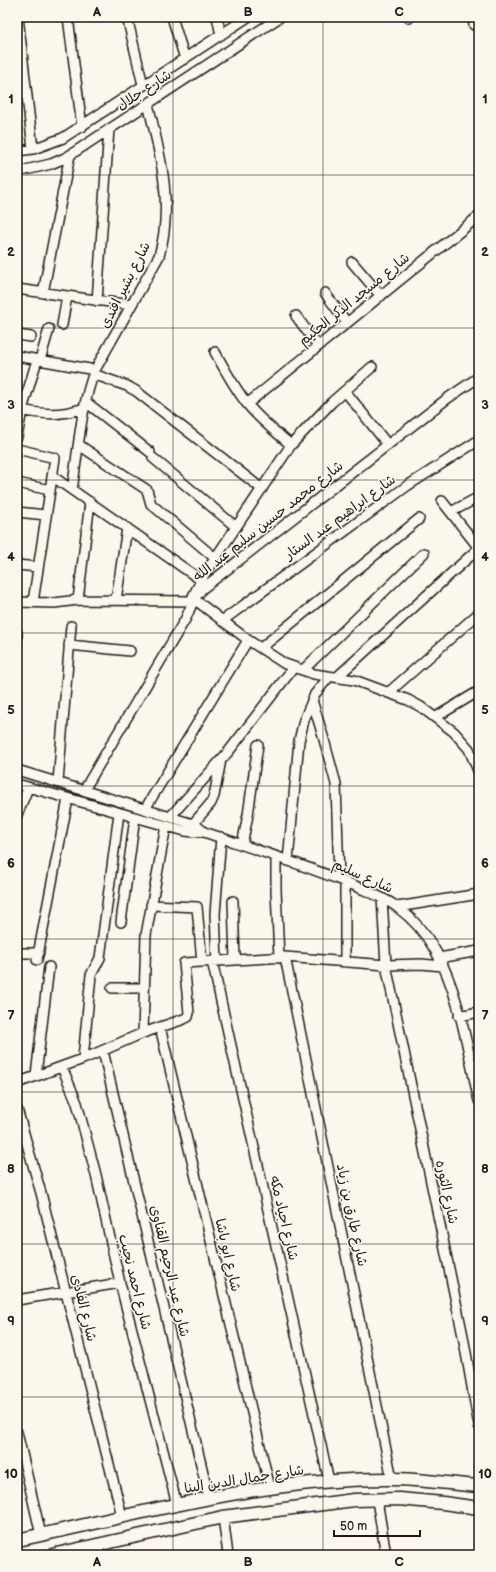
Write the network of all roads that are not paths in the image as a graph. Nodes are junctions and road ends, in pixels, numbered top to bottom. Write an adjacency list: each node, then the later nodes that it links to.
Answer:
1 (18, 17): 14 (street)
2 (68, 17): 12 (street)
3 (127, 17): 10 (street)
4 (172, 17): 9 (street)
5 (217, 17): 8 (street)
6 (248, 17): 8 (street, شارع جلال)
7 (280, 17): 11 (street, شارع جلال)
8 (221, 35): 9 (street, شارع جلال)
9 (185, 59): 10 (street, شارع جلال)
10 (143, 86): 12 (street, شارع جلال)
11 (148, 104): 13 (street, شارع جلال); 27 (street, شارع بشير افندى)
12 (82, 127): 14 (street, شارع جلال)
13 (109, 129): 16 (street, شارع جلال); 26 (street)
14 (33, 149): 15 (street, شارع جلال)
15 (17, 151)
16 (70, 155): 17 (street, شارع جلال); 22 (street)
17 (18, 172): 18 (street)
18 (17, 183)
19 (478, 216): 25 (street, شارع مسجد الذكر الحكيم)
20 (352, 262): 25 (street)
21 (17, 289): 22 (street)
22 (43, 293): 24 (street)
23 (325, 293): 29 (street)
24 (67, 296): 26 (street); 30 (street)
25 (380, 296): 29 (street, شارع مسجد الذكر الحكيم)
26 (97, 301): 27 (street)
27 (131, 305): 39 (street, شارع بشير افندى)
28 (296, 316): 34 (street)
29 (348, 323): 34 (street, شارع مسجد الذكر الحكيم)
30 (62, 325)
31 (49, 329): 37 (street)
32 (17, 335): 33 (street)
33 (31, 337)
34 (318, 346): 42 (street, شارع مسجد الذكر الحكيم)
35 (215, 352): 42 (street)
36 (17, 356): 37 (street)
37 (38, 360): 39 (street); 44 (street)
38 (372, 367): 41 (street)
39 (94, 372): 43 (street, شارع بشير افندى); 53 (street)
40 (479, 377): 49 (street, شارع محمد حسين سليم عبد الله)
41 (345, 391): 48 (street); 49 (street)
42 (248, 404): 48 (street)
43 (85, 406): 44 (street); 47 (street, شارع بشير افندى); 63 (street)
44 (19, 410): 45 (street)
45 (17, 438)
46 (479, 440): 77 (street, شارع ابراهيم عبد الستار)
47 (79, 445): 55 (street, شارع بشير افندى); 67 (street)
48 (291, 445): 53 (street)
49 (388, 445): 73 (street, شارع محمد حسين سليم عبد الله)
50 (17, 449): 51 (street)
51 (52, 476): 54 (street); 55 (street)
52 (17, 483): 54 (street)
53 (262, 489): 63 (street)
54 (50, 490): 61 (street)
55 (72, 490): 58 (street)
56 (479, 497): 60 (street)
57 (442, 501): 60 (street)
58 (90, 502): 64 (street); 71 (street)
59 (17, 512): 61 (street)
60 (451, 512): 65 (street)
61 (46, 515): 69 (street)
62 (419, 519): 83 (street)
63 (236, 527): 67 (street)
64 (127, 528): 70 (street); 72 (street)
65 (479, 548): 86 (street)
66 (424, 553): 85 (street)
67 (215, 558): 70 (street)
68 (17, 565): 69 (street)
69 (38, 567): 75 (street)
70 (201, 580): 73 (street)
71 (78, 600): 72 (street); 75 (street)
72 (116, 600): 73 (street)
73 (194, 600): 77 (street); 98 (street, شارع محمد حسين سليم عبد الله)
74 (17, 602): 75 (street)
75 (33, 602)
76 (479, 613): 88 (street)
77 (222, 621): 80 (street)
78 (71, 626): 82 (street)
79 (17, 633): 81 (street)
80 (248, 640): 83 (street); 100 (street)
81 (17, 643)
82 (69, 645): 84 (street); 95 (street)
83 (261, 648): 85 (street)
84 (130, 651)
85 (299, 669): 86 (street); 92 (street)
86 (333, 677): 88 (street); 89 (street)
87 (479, 690): 90 (street)
88 (388, 692): 90 (street)
89 (312, 700): 111 (street); 112 (street)
90 (436, 717): 94 (street)
91 (258, 745): 109 (street)
92 (221, 759): 104 (street); 105 (street)
93 (17, 770): 95 (street, شارع سليم)
94 (479, 773)
95 (58, 782): 98 (street, شارع سليم)
96 (17, 784): 97 (street, شارع سليم)
97 (28, 788): 99 (street, شارع سليم); 102 (street)
98 (84, 790): 100 (street, شارع سليم)
99 (68, 799): 101 (street, شارع سليم); 120 (street)
100 (145, 809): 104 (street, شارع سليم)
101 (119, 813): 103 (street, شارع سليم); 135 (street)
102 (17, 815)
103 (135, 817): 106 (street, شارع سليم); 118 (street)
104 (170, 817): 105 (street, شارع سليم)
105 (193, 824): 107 (street, شارع سليم)
106 (166, 826): 107 (street, شارع سليم); 116 (street)
107 (204, 832): 108 (street, شارع سليم)
108 (221, 837): 109 (street, شارع سليم); 123 (street)
109 (242, 845): 110 (street, شارع سليم)
110 (276, 856): 111 (street, شارع سليم); 121 (street, شارع طارق بن زياد)
111 (288, 861): 112 (street, شارع سليم)
112 (342, 881): 114 (street, شارع سليم); 124 (street)
113 (479, 894): 117 (street)
114 (382, 898): 117 (street, شارع سليم); 126 (street, شارع الثوره)
115 (233, 901): 122 (street)
116 (151, 905): 123 (street); 129 (street)
117 (397, 907): 125 (street, شارع سليم)
118 (121, 922)
119 (479, 951): 125 (street)
120 (17, 953)
121 (282, 958): 122 (street); 124 (street); 147 (street, شارع طارق بن زياد)
122 (235, 960): 123 (street)
123 (210, 961): 132 (street); 148 (street, شارع اجياد مكه)
124 (345, 962): 126 (street)
125 (441, 962): 126 (street); 131 (street, شارع سليم)
126 (386, 965): 145 (street, شارع الثوره)
127 (50, 967): 137 (street)
128 (112, 988): 129 (street)
129 (144, 988): 133 (street)
130 (479, 1012): 131 (street)
131 (459, 1016): 139 (street, شارع سليم)
132 (160, 1027): 133 (street); 150 (street, شارع ابو باشا)
133 (142, 1033): 134 (street)
134 (103, 1051): 135 (street); 151 (street, شارع عبد الرحيم القناوى)
135 (83, 1059): 136 (street)
136 (62, 1067): 137 (street); 142 (street, شارع احمد نجيب)
137 (36, 1075): 138 (street)
138 (17, 1083)
139 (477, 1084): 140 (street, شارع سليم)
140 (479, 1101)
141 (17, 1109): 143 (street, شارع الفادى)
142 (120, 1283): 143 (street); 153 (street, شارع احمد نجيب)
143 (66, 1292): 144 (street); 155 (street, شارع الفادى)
144 (17, 1300)
145 (479, 1426)
146 (17, 1432): 157 (street)
147 (392, 1479): 148 (main road, شارع جمال الدين البنا); 149 (main road, شارع جمال الدين البنا)
148 (329, 1481): 150 (main road, شارع جمال الدين البنا)
149 (479, 1486)
150 (270, 1488): 151 (main road, شارع جمال الدين البنا)
151 (209, 1498): 153 (main road, شارع جمال الدين البنا)
152 (377, 1500): 154 (main road); 156 (main road); 162 (street)
153 (177, 1505): 155 (main road, شارع جمال الدين البنا)
154 (479, 1508)
155 (122, 1516): 157 (main road, شارع جمال الدين البنا)
156 (223, 1517): 159 (main road); 161 (street)
157 (41, 1535): 158 (main road, شارع جمال الدين البنا)
158 (17, 1540)
159 (99, 1550): 160 (main road)
160 (52, 1555)
161 (228, 1555)
162 (386, 1555)

